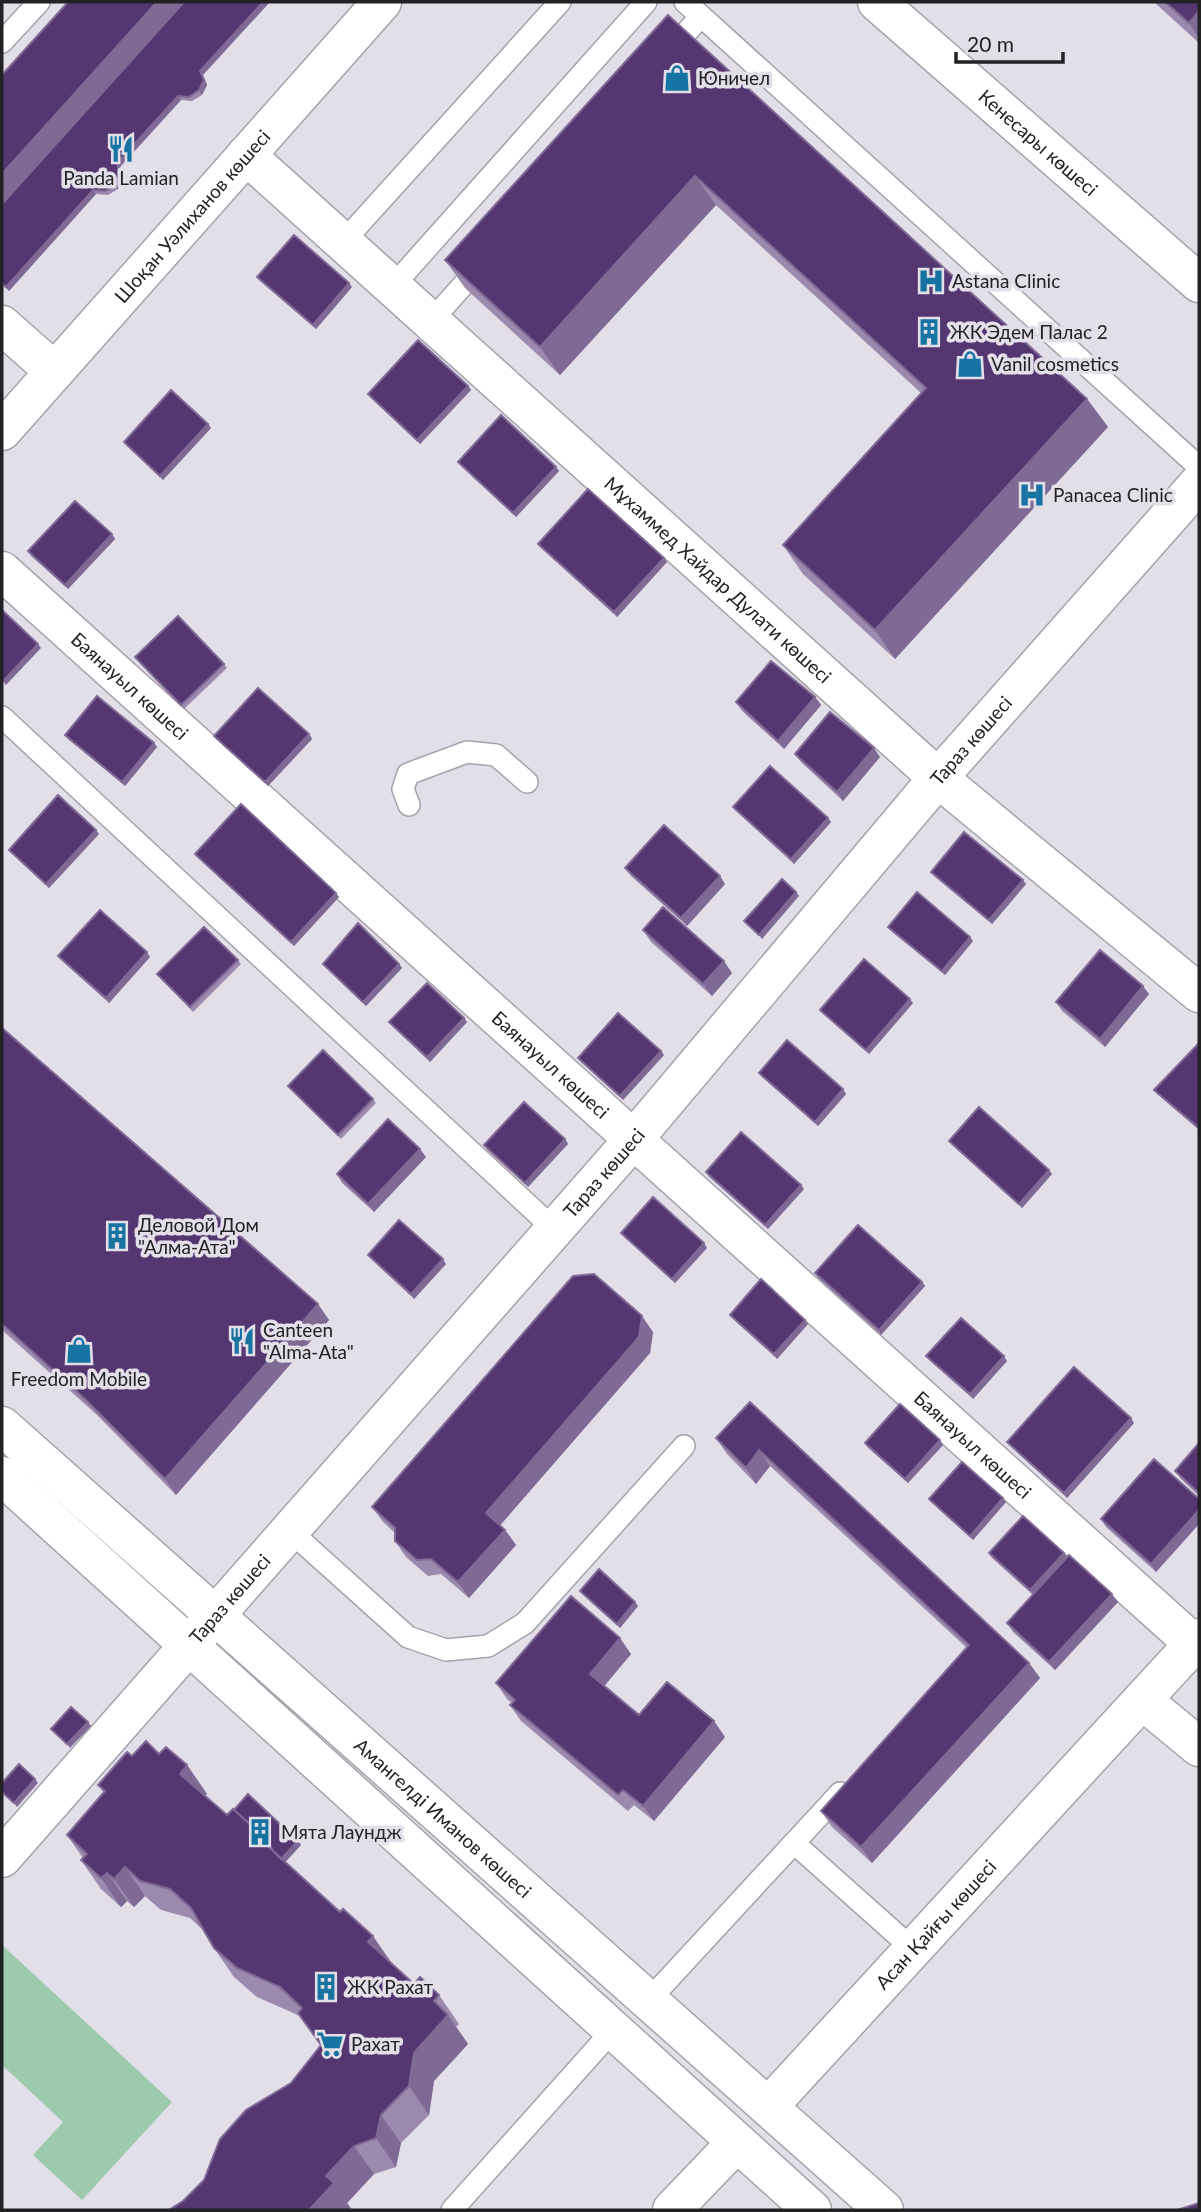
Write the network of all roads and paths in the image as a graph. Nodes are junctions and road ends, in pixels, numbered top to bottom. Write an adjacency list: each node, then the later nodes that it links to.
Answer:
1 (39, 2): 7 (lane)
2 (560, 2): 10 (lane)
3 (646, 2): 13 (lane)
4 (877, 2): 12 (street, Кенесары көшесі)
5 (376, 4): 9 (street, Шоқан Уәлиханов көшесі)
6 (693, 9): 8 (lane); 18 (lane)
7 (2, 42)
8 (656, 67)
9 (246, 155): 10 (street, Мұхаммед Хайдар Дулати көшесі); 16 (street, Шоқан Уәлиханов көшесі)
10 (343, 242): 13 (street, Мұхаммед Хайдар Дулати көшесі)
11 (494, 250): 14 (lane)
12 (1199, 282)
13 (393, 286): 14 (street, Мұхаммед Хайдар Дулати көшесі)
14 (431, 321): 22 (street, Мұхаммед Хайдар Дулати көшесі)
15 (2, 325): 16 (street)
16 (54, 371): 17 (street, Шоқан Уәлиханов көшесі)
17 (2, 431)
18 (1199, 467)
19 (1199, 483): 22 (street, Тараз көшесі)
20 (2, 571): 26 (street, Баянауыл көшесі)
21 (2, 717): 27 (lane)
22 (938, 778): 25 (street, Мұхаммед Хайдар Дулати көшесі); 26 (street, Тараз көшесі)
23 (527, 782): 24 (lane)
24 (409, 805)
25 (1199, 993)
26 (634, 1140): 27 (street, Тараз көшесі); 33 (street, Баянауыл көшесі)
27 (554, 1229): 31 (street, Тараз көшесі)
28 (2, 1426): 32 (street, Амангелді Иманов көшесі)
29 (684, 1446): 31 (lane)
30 (2, 1476): 34 (street)
31 (290, 1531): 32 (street, Тараз көшесі)
32 (216, 1617): 34 (street, Тараз көшесі); 41 (street, Амангелді Иманов көшесі)
33 (1197, 1641): 35 (street, Асан Қайғы көшесі)
34 (190, 1646): 39 (street, Тараз көшесі); 42 (street)
35 (1142, 1700): 36 (street); 40 (street, Асан Қайғы көшесі)
36 (1199, 1747)
37 (859, 1773): 38 (lane)
38 (794, 1843): 40 (lane); 41 (lane)
39 (2, 1858)
40 (914, 1950): 43 (street, Асан Қайғы көшесі)
41 (648, 2001): 43 (street, Амангелді Иманов көшесі)
42 (614, 2029): 44 (street); 45 (lane)
43 (768, 2107): 44 (street, Асан Қайғы көшесі); 48 (street, Амангелді Иманов көшесі)
44 (737, 2142): 46 (street, Асан Қайғы көшесі); 47 (street)
45 (452, 2210)
46 (672, 2210)
47 (812, 2210)
48 (884, 2210)

